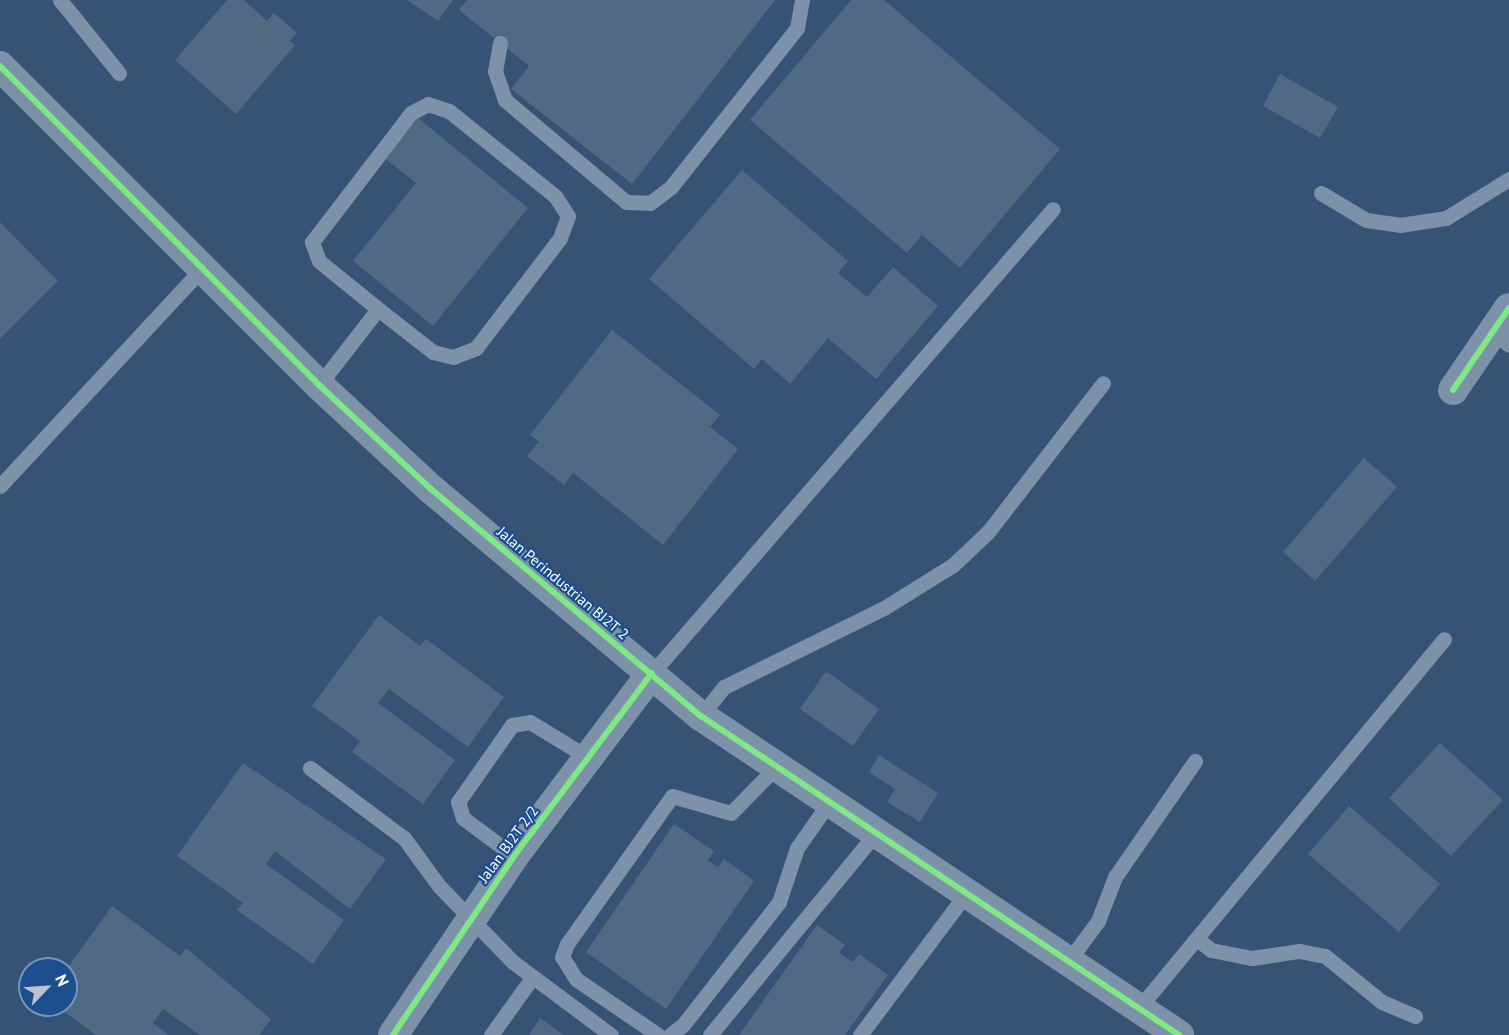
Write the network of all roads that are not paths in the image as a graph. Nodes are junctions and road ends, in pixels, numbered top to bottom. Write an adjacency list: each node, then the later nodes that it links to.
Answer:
1 (60, 0): 5 (lane)
2 (802, 0): 3 (lane)
3 (500, 43)
4 (1, 70): 9 (street, Jalan Perindustrian BJ2T 2)
5 (119, 73)
6 (1509, 179): 7 (lane)
7 (1321, 193)
8 (1053, 209): 17 (lane)
9 (200, 271): 13 (street, Jalan Perindustrian BJ2T 2); 15 (lane)
10 (378, 309): 10 (lane); 13 (lane)
11 (1504, 328): 14 (street)
12 (1103, 383): 18 (lane)
13 (319, 385): 17 (street, Jalan Perindustrian BJ2T 2)
14 (1453, 390)
15 (0, 486)
16 (1444, 639): 28 (lane)
17 (652, 674): 18 (street, Jalan Perindustrian BJ2T 2); 19 (street, Jalan BJ2T 2/2)
18 (701, 716): 21 (street, Jalan Perindustrian BJ2T 2)
19 (586, 756): 25 (street, Jalan BJ2T 2/2); 25 (lane)
20 (1195, 761): 29 (lane)
21 (776, 767): 23 (street, Jalan Perindustrian BJ2T 2); 36 (lane)
22 (310, 768): 27 (lane)
23 (828, 804): 24 (street, Jalan Perindustrian BJ2T 2); 37 (lane)
24 (874, 835): 26 (street, Jalan Perindustrian BJ2T 2); 38 (lane)
25 (514, 856): 27 (street, Jalan BJ2T 2/2)
26 (965, 895): 29 (street, Jalan Perindustrian BJ2T 2); 39 (lane)
27 (471, 916): 30 (lane); 33 (street, Jalan BJ2T 2/2)
28 (1197, 939): 31 (lane); 32 (lane)
29 (1067, 963): 31 (street, Jalan Perindustrian BJ2T 2)
30 (532, 978): 34 (lane); 35 (lane)
31 (1138, 1009): 40 (street, Jalan Perindustrian BJ2T 2)
32 (1415, 1016)
33 (393, 1035)
34 (491, 1035)
35 (611, 1035)
36 (658, 1035)
37 (670, 1035)
38 (710, 1035)
39 (860, 1035)
40 (1179, 1035)

